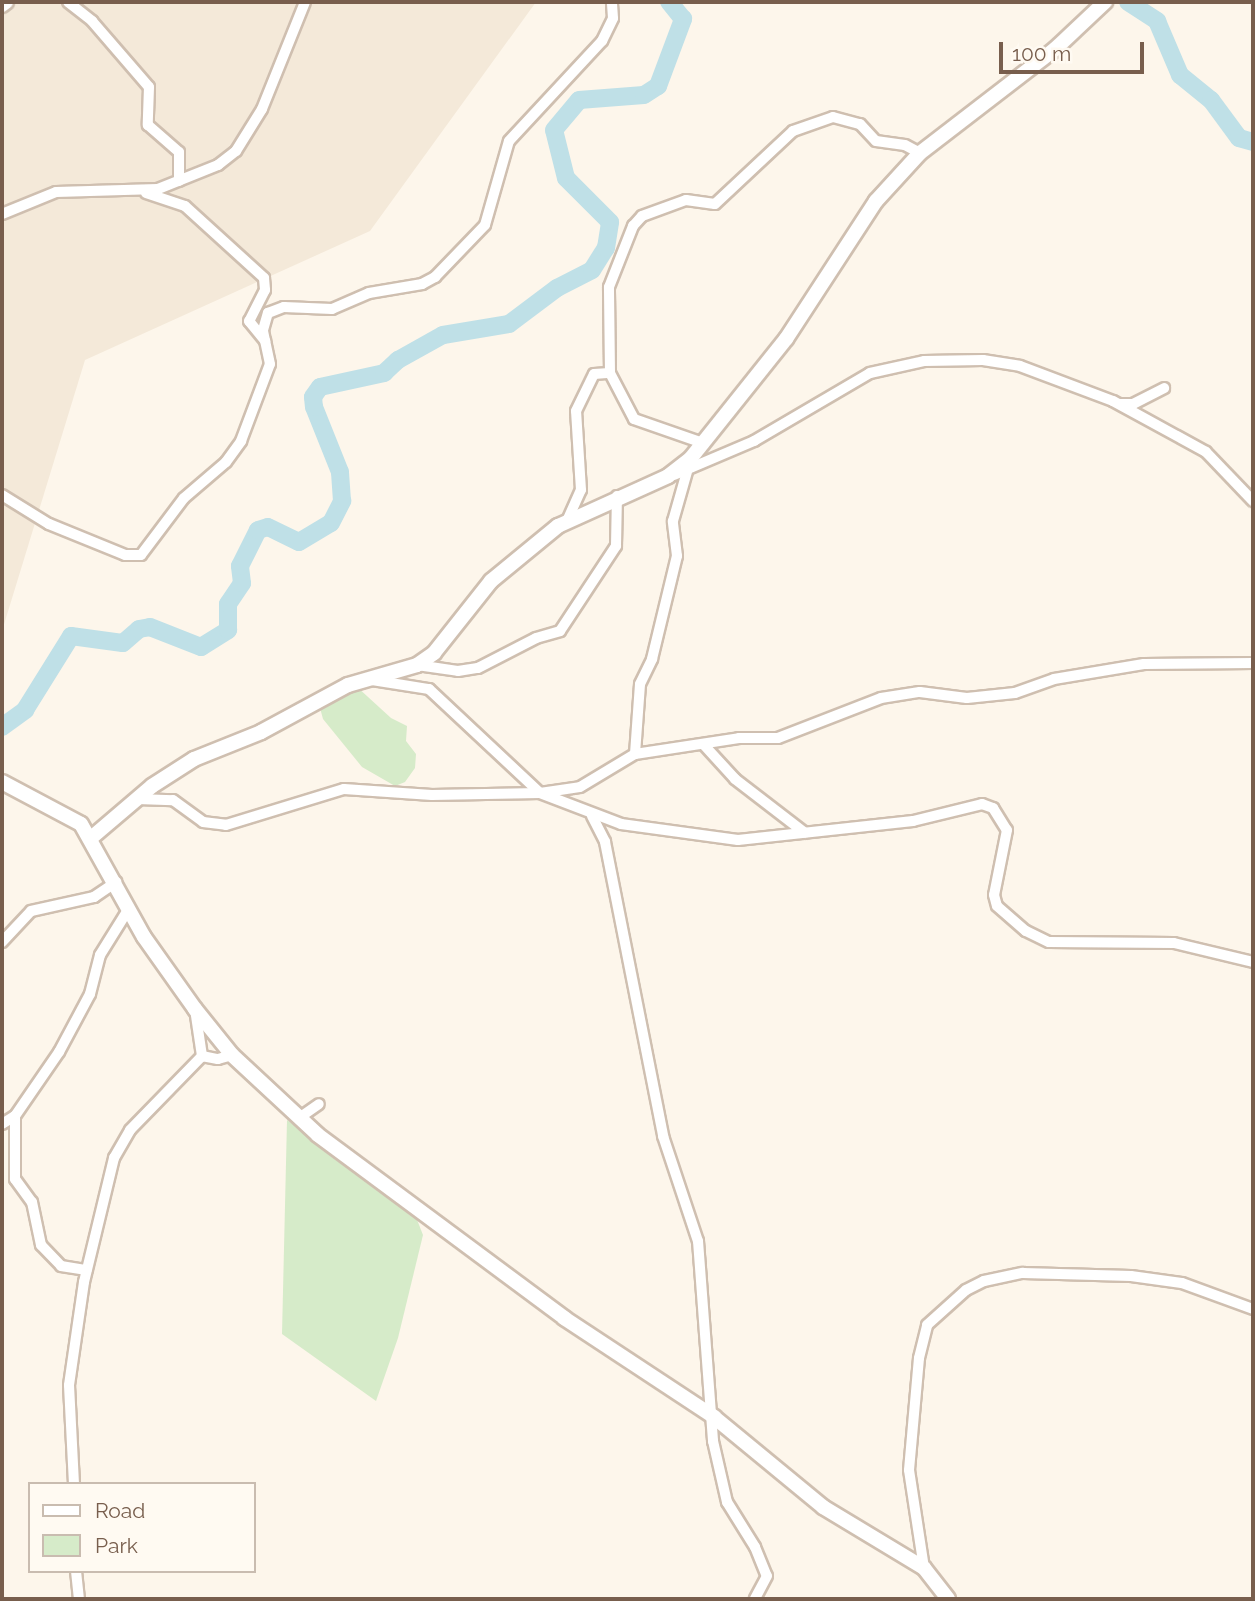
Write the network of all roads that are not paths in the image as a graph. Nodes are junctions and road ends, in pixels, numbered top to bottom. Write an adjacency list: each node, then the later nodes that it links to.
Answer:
1 (68, 2): 6 (street)
2 (304, 2): 6 (street)
3 (612, 2): 9 (street)
4 (1105, 2): 5 (street)
5 (920, 153): 10 (street); 13 (street)
6 (179, 181): 7 (street)
7 (142, 191): 8 (street); 9 (street)
8 (2, 214)
9 (266, 342): 16 (street)
10 (610, 373): 13 (street); 19 (street)
11 (1164, 388): 12 (street)
12 (1119, 404): 14 (street); 18 (street)
13 (703, 443): 15 (street)
14 (687, 472): 15 (street); 24 (street)
15 (668, 476): 17 (street)
16 (2, 495)
17 (617, 496): 19 (street); 21 (street)
18 (1253, 501)
19 (566, 520): 21 (street)
20 (1253, 663): 23 (street)
21 (417, 665): 22 (street)
22 (369, 680): 26 (street); 27 (street)
23 (704, 745): 24 (street); 29 (street)
24 (635, 754): 26 (street)
25 (2, 782): 30 (street)
26 (540, 793): 27 (street); 28 (street)
27 (137, 799): 30 (street)
28 (592, 816): 29 (street); 44 (street)
29 (805, 833): 34 (street)
30 (91, 838): 31 (street)
31 (116, 881): 32 (street); 33 (street)
32 (128, 910): 35 (street); 39 (street)
33 (2, 942)
34 (1253, 962)
35 (195, 1009): 36 (street); 37 (street)
36 (232, 1055): 37 (street); 40 (street)
37 (202, 1056): 42 (street)
38 (319, 1104): 40 (street)
39 (15, 1116): 41 (street); 42 (street)
40 (299, 1118): 44 (street)
41 (2, 1124)
42 (87, 1270): 45 (street)
43 (1253, 1310): 46 (street)
44 (714, 1417): 46 (street); 49 (street)
45 (74, 1482)
46 (923, 1568): 50 (street)
47 (76, 1573): 48 (street)
48 (79, 1599)
49 (755, 1599)
50 (948, 1599)

